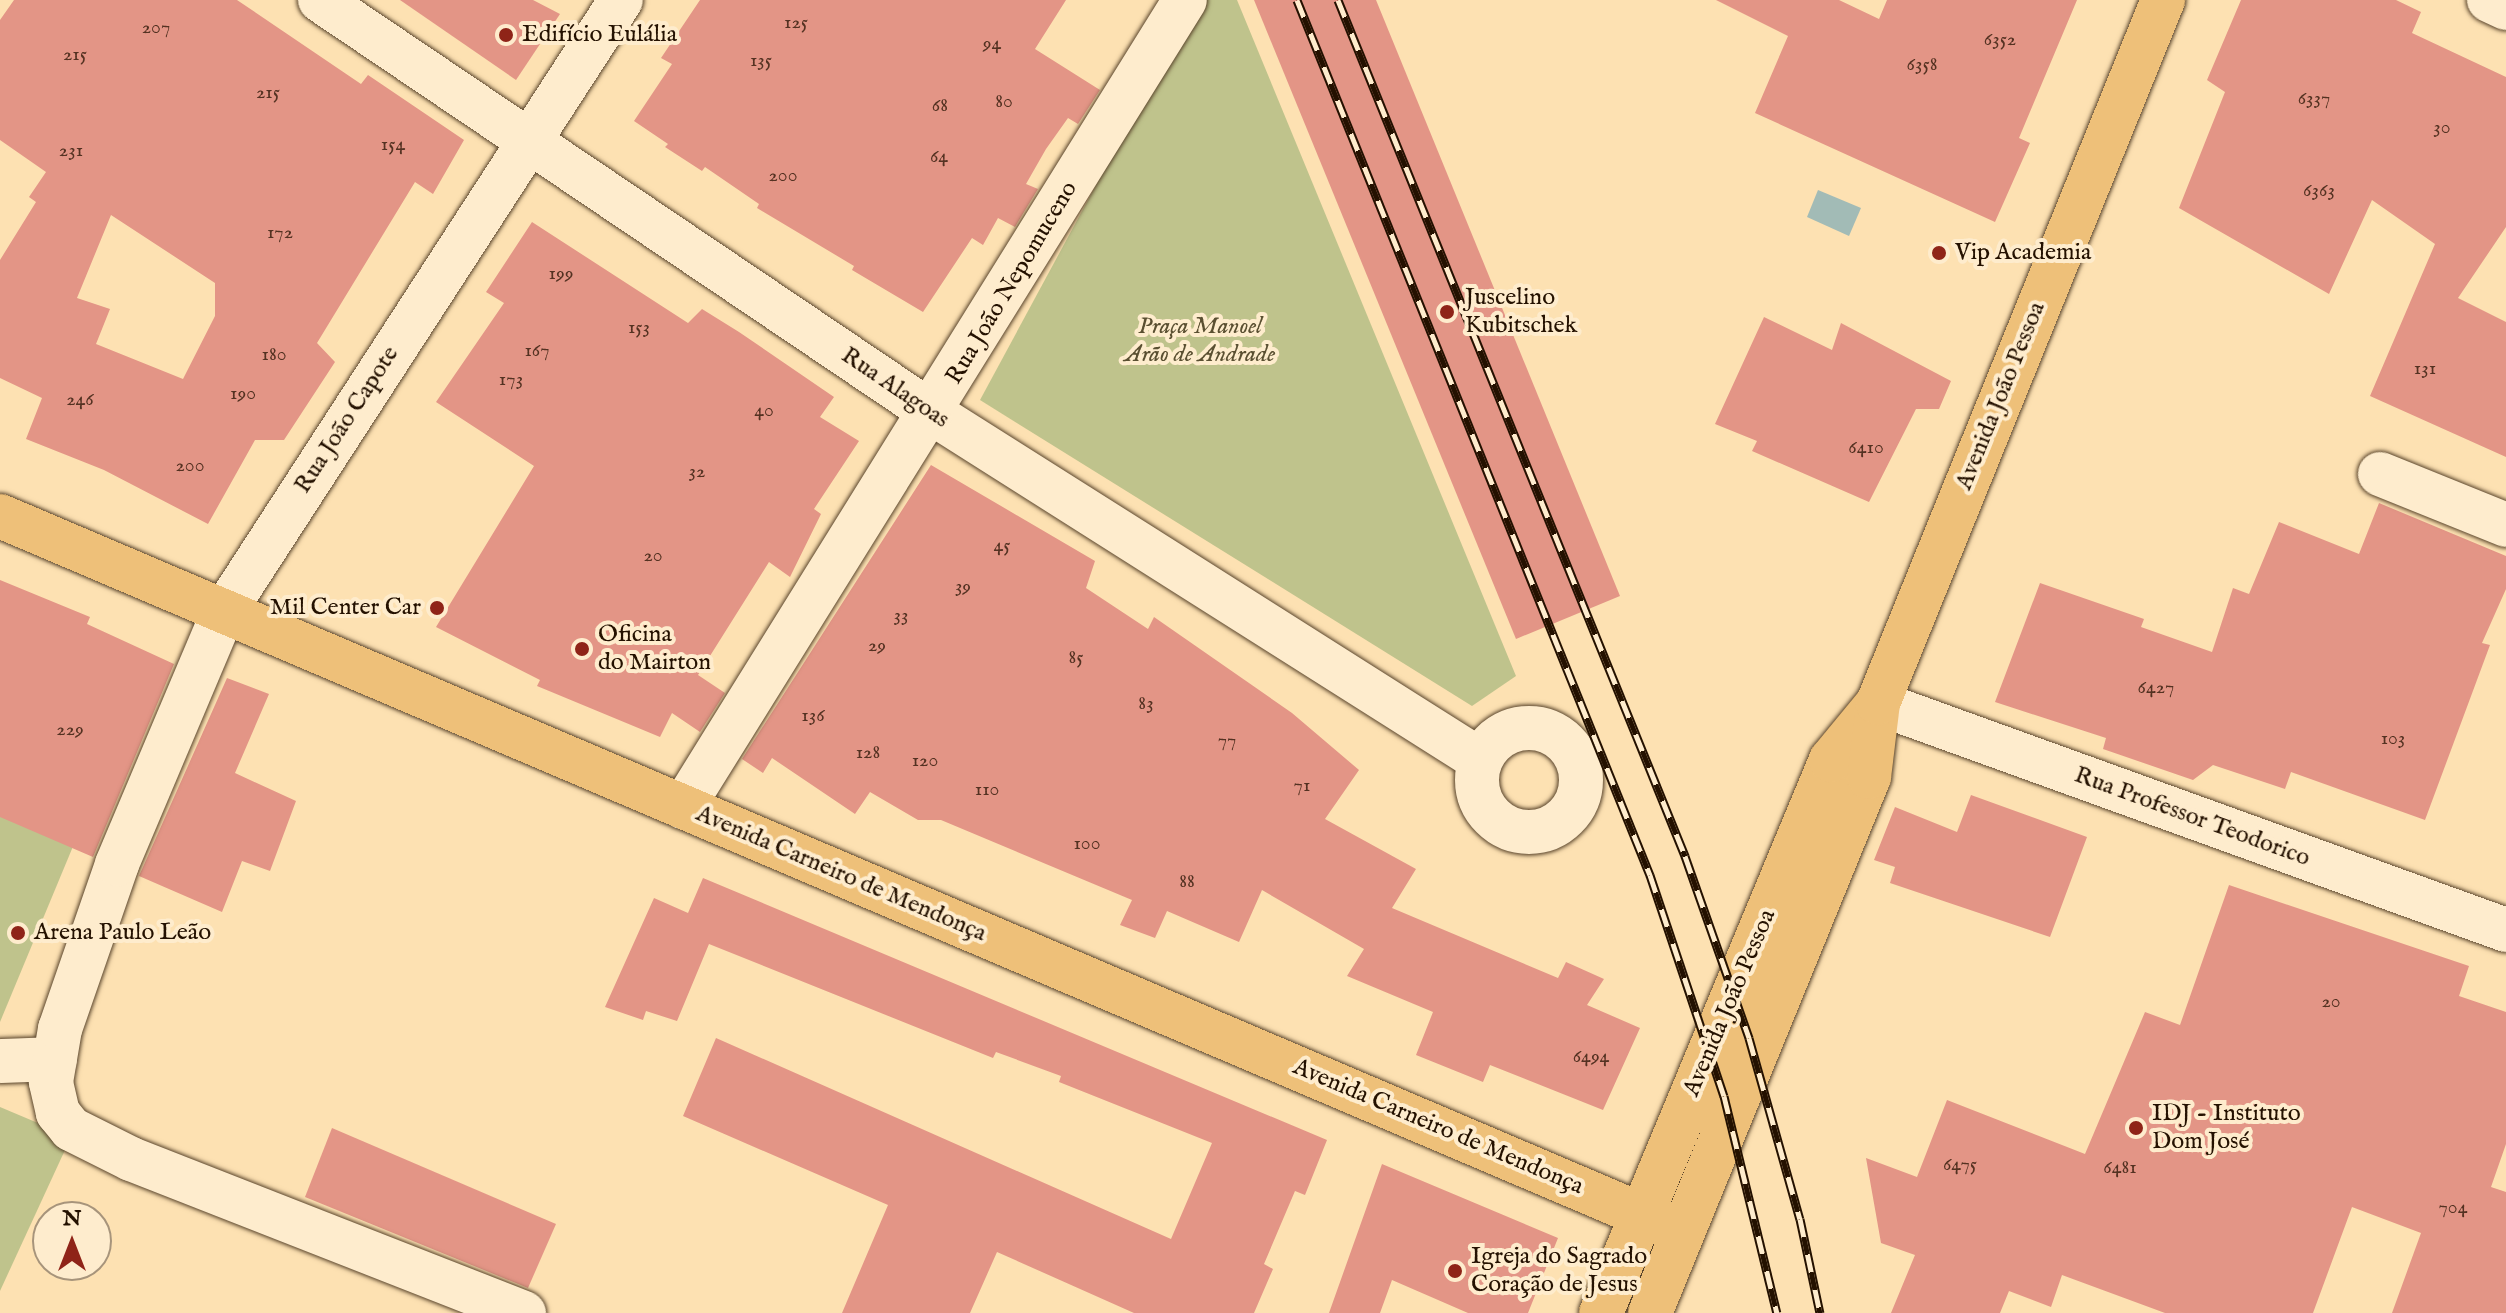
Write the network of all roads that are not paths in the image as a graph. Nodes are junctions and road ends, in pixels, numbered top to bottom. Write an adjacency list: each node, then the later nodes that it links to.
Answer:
1 (320, 0): 7 (street, Rua Alagoas)
2 (621, 0): 7 (street, Rua João Capote)
3 (1185, 0): 8 (street, Rua João Nepomuceno)
4 (2163, 0): 13 (main road, Avenida João Pessoa)
5 (2489, 0): 6 (street)
6 (2506, 8)
7 (528, 138): 8 (street, Rua Alagoas); 12 (street, Rua João Capote)
8 (932, 413): 14 (street, Rua Alagoas); 15 (street, Rua João Nepomuceno)
9 (2380, 474): 11 (street)
10 (0, 516): 12 (main road, Avenida Carneiro de Mendonça)
11 (2506, 525)
12 (222, 615): 15 (main road, Avenida Carneiro de Mendonça); 17 (street, Rua João Capote)
13 (1878, 703): 16 (street, Rua Professor Teodorico); 19 (main road, Avenida João Pessoa); 20 (main road, Avenida João Pessoa)
14 (1480, 760)
15 (683, 807): 19 (main road, Avenida Carneiro de Mendonça)
16 (2506, 930)
17 (55, 1059): 18 (street); 21 (street, Rua João Capote)
18 (0, 1061)
19 (1642, 1215): 20 (main road, Avenida Carneiro de Mendonça); 22 (main road, Avenida João Pessoa)
20 (1682, 1232): 23 (main road, Avenida João Pessoa)
21 (524, 1313)
22 (1601, 1313)
23 (1650, 1313)

